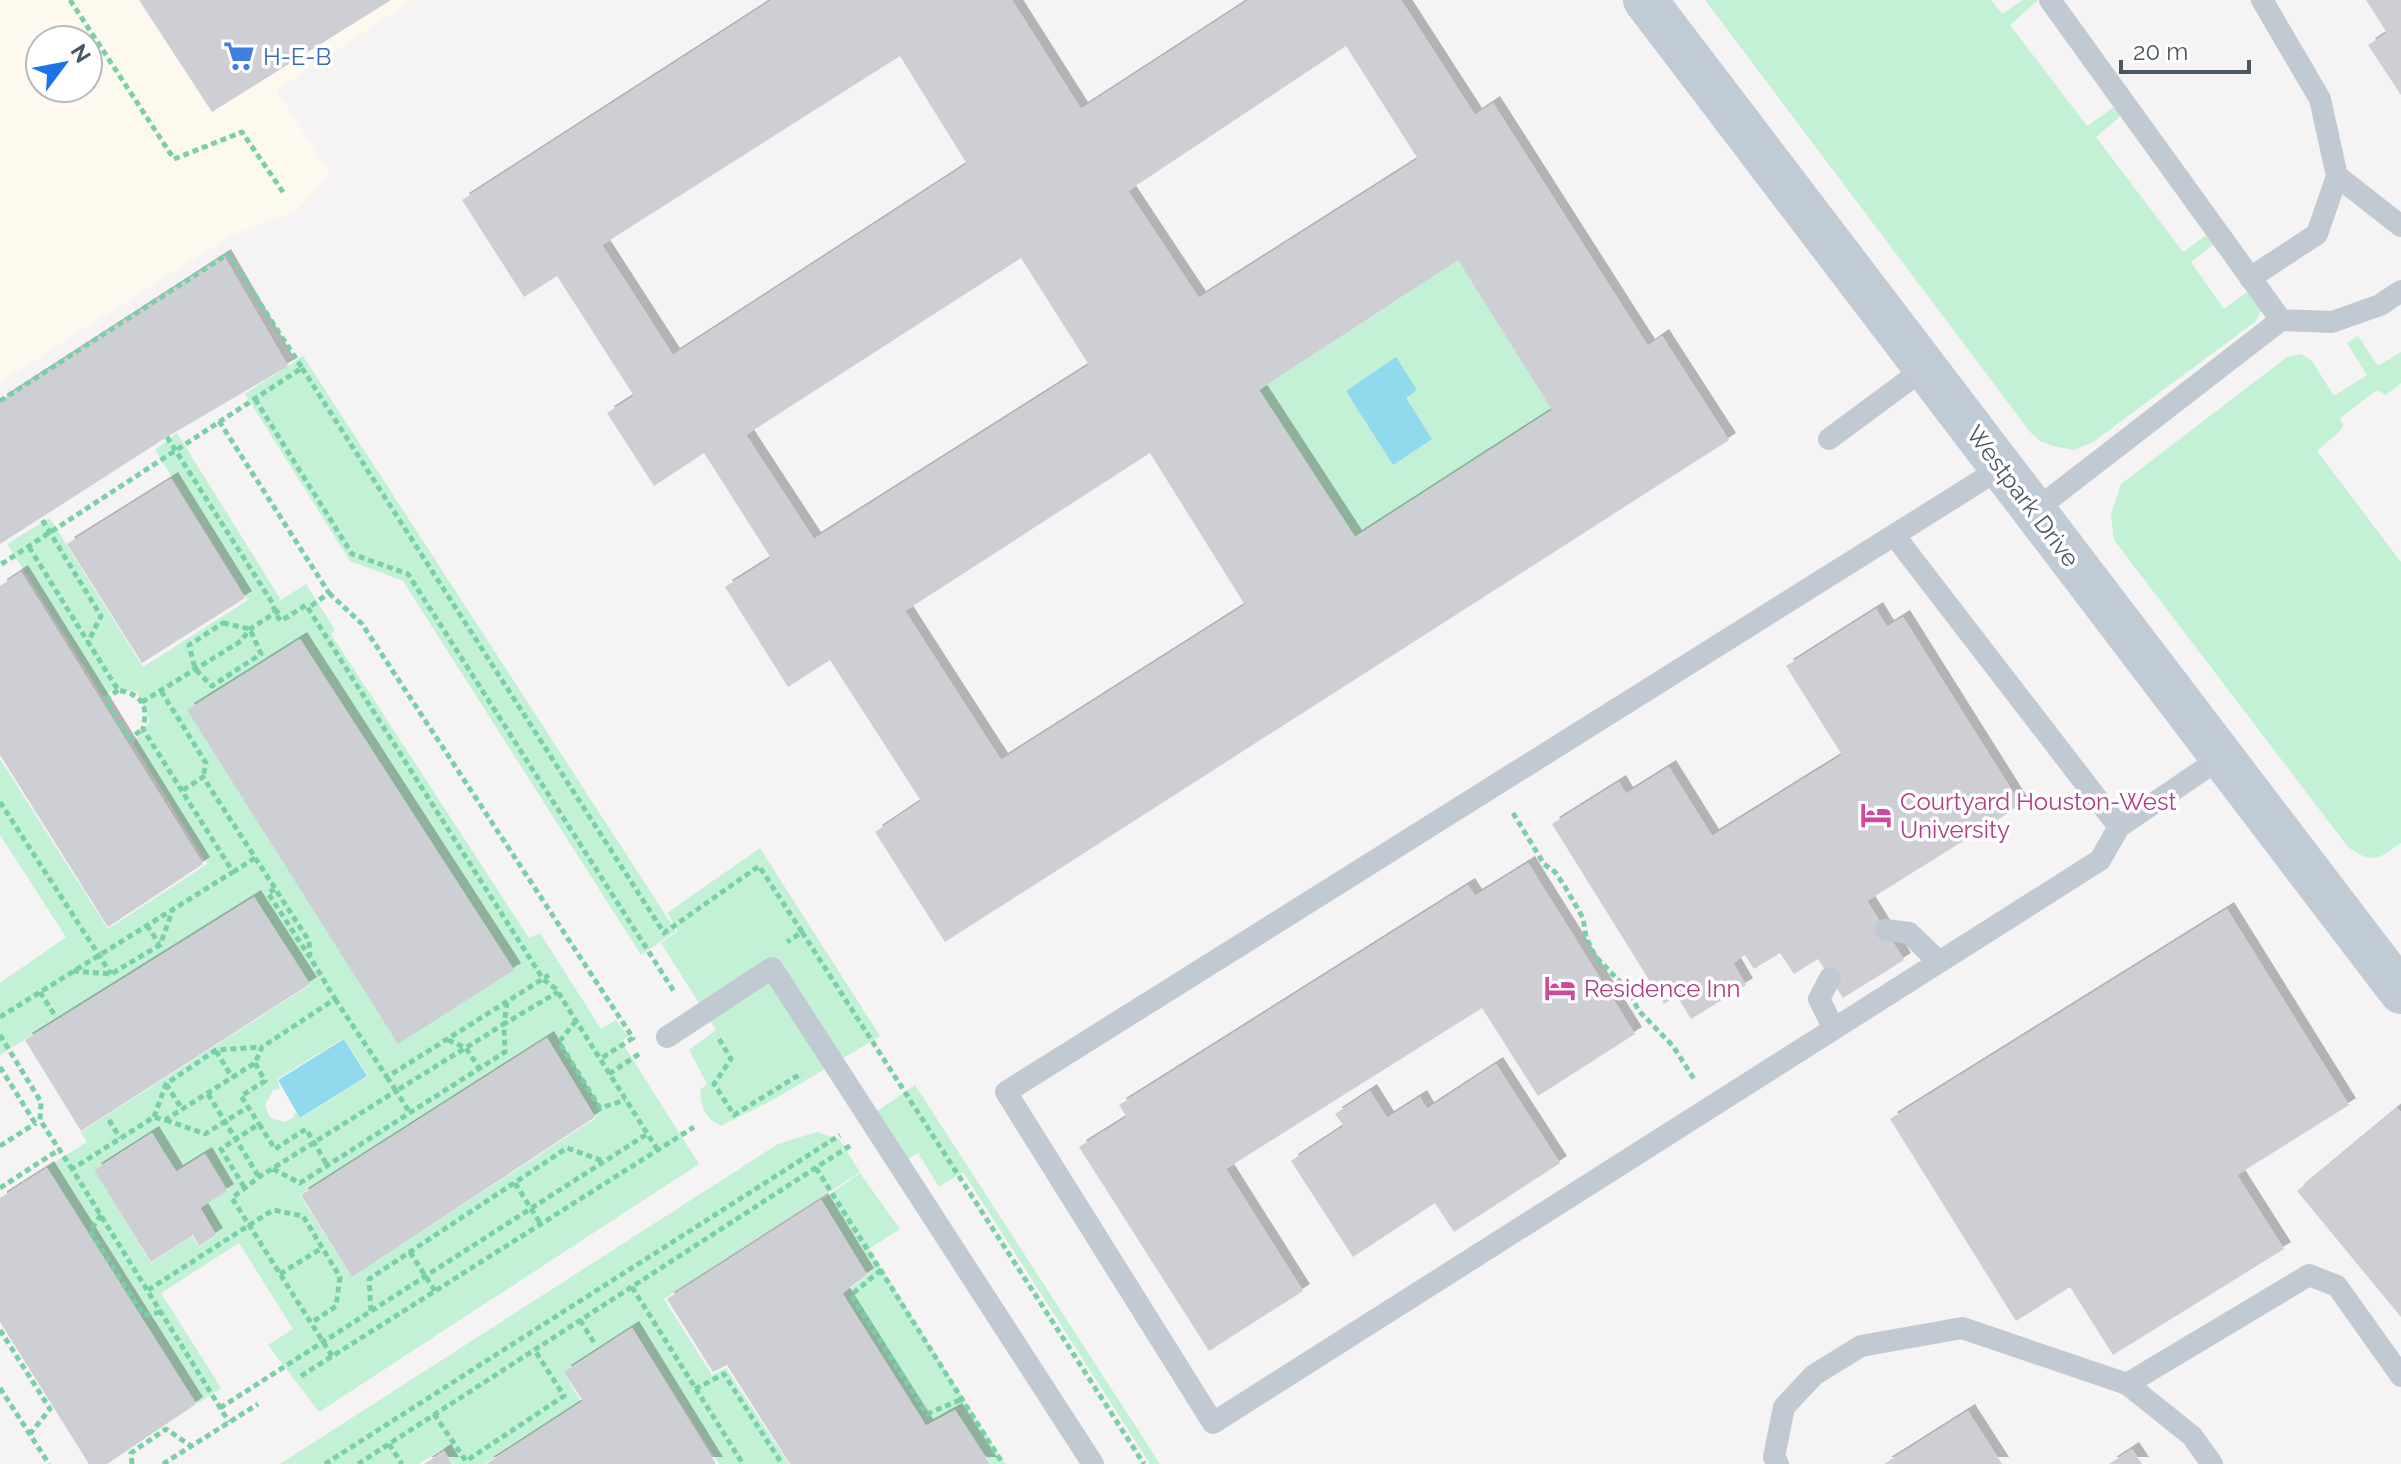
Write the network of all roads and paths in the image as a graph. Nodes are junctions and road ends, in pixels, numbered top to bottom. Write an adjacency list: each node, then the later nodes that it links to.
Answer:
1 (70, 0): 6 (path)
2 (1645, 0): 12 (main road, Westpark Drive)
3 (2050, 0): 8 (lane)
4 (2262, 0): 5 (lane)
5 (2337, 176): 7 (lane); 8 (lane)
6 (285, 195)
7 (2401, 226)
8 (2250, 278): 10 (lane)
9 (2401, 291): 10 (lane)
10 (2281, 320): 20 (lane)
11 (302, 368): 13 (path); 14 (path); 48 (path)
12 (1925, 368): 17 (lane); 19 (main road, Westpark Drive)
13 (255, 399): 15 (path); 61 (path)
14 (0, 401)
15 (219, 421): 18 (path); 26 (path)
16 (167, 437): 18 (path)
17 (1829, 439)
18 (175, 450): 22 (path); 29 (path)
19 (2001, 468): 20 (main road, Westpark Drive); 23 (lane)
20 (2034, 511): 37 (main road, Westpark Drive)
21 (41, 518): 22 (path)
22 (50, 533): 24 (path); 31 (path)
23 (1894, 535): 39 (lane); 42 (lane)
24 (29, 547): 25 (path); 31 (path)
25 (0, 565)
26 (329, 593): 27 (path); 75 (path)
27 (308, 608): 29 (path); 55 (path)
28 (281, 609): 29 (path)
29 (275, 613): 30 (path)
30 (250, 629): 32 (path); 32 (path); 32 (path)
31 (88, 642): 33 (path)
32 (195, 669): 34 (path)
33 (118, 690): 35 (path); 36 (path)
34 (161, 690): 35 (path); 38 (path)
35 (142, 702): 36 (path)
36 (143, 729): 40 (path)
37 (2222, 757): 42 (lane); 59 (main road, Westpark Drive)
38 (203, 777): 40 (path); 43 (path)
39 (1496, 785): 86 (path); 86 (lane)
40 (183, 790): 44 (path)
41 (0, 802): 51 (path)
42 (2119, 827): 52 (lane)
43 (255, 858): 44 (path); 62 (path)
44 (233, 872): 45 (path)
45 (174, 908): 46 (path); 49 (path)
46 (147, 925): 49 (path); 51 (path)
47 (1886, 930): 52 (lane)
48 (802, 932): 50 (path); 161 (path)
49 (160, 945): 54 (path)
50 (780, 946)
51 (99, 955): 53 (path); 54 (path)
52 (1939, 962): 68 (lane)
53 (73, 971): 54 (path); 57 (path)
54 (111, 974)
55 (546, 977): 58 (path); 63 (path)
56 (1830, 978): 68 (lane)
57 (40, 992): 64 (path); 65 (path)
58 (558, 992): 66 (path); 67 (path)
59 (2401, 992)
60 (734, 993): 70 (lane); 79 (path); 97 (lane)
61 (677, 996)
62 (335, 999): 72 (path); 81 (path)
63 (507, 1002): 67 (path); 71 (path)
64 (54, 1014)
65 (0, 1017)
66 (576, 1021): 75 (path); 85 (path)
67 (504, 1024): 73 (path); 78 (path)
68 (1834, 1029): 86 (lane)
69 (0, 1035): 93 (path)
70 (667, 1037)
71 (447, 1039): 73 (path); 81 (path)
72 (262, 1047): 74 (path); 76 (path)
73 (466, 1048): 78 (path); 83 (path)
74 (216, 1050): 80 (path); 82 (path)
75 (600, 1059): 85 (path)
76 (255, 1063): 80 (path); 87 (path)
77 (0, 1067): 93 (path)
78 (479, 1068): 89 (path)
79 (808, 1069)
80 (232, 1077): 84 (path)
81 (387, 1077): 83 (path)
82 (166, 1084): 88 (path); 90 (path)
83 (396, 1091): 89 (path); 103 (path)
84 (208, 1094): 88 (path); 94 (path)
85 (625, 1100): 98 (path)
86 (1711, 1106)
87 (248, 1107): 94 (path); 95 (path)
88 (182, 1109): 92 (path)
89 (410, 1113): 108 (path)
90 (154, 1117): 92 (path); 100 (path)
91 (109, 1120): 100 (path)
92 (165, 1120): 94 (path)
93 (38, 1122): 102 (path); 105 (path)
94 (224, 1122): 101 (path)
95 (259, 1124): 101 (path); 103 (path)
96 (694, 1127): 106 (path)
97 (874, 1130): 109 (path); 154 (path); 160 (lane)
98 (647, 1134): 106 (path); 107 (path)
99 (0, 1136): 102 (path)
100 (120, 1138): 110 (path)
101 (235, 1139): 112 (path); 114 (path)
102 (7, 1142): 104 (path)
103 (314, 1143): 108 (path); 111 (path)
104 (0, 1146)
105 (60, 1149): 110 (path); 115 (path)
106 (657, 1149): 118 (path)
107 (603, 1161): 113 (path); 116 (path)
108 (327, 1165): 111 (path)
109 (816, 1168): 122 (path); 125 (path)
110 (72, 1169): 117 (path)
111 (273, 1169): 112 (path)
112 (259, 1177): 114 (path)
113 (515, 1183): 116 (path); 121 (path)
114 (244, 1187): 119 (path)
115 (0, 1188)
116 (530, 1208): 118 (path); 124 (path)
117 (101, 1215): 126 (path); 129 (path)
118 (540, 1223): 127 (path)
119 (249, 1225): 120 (path); 123 (path); 126 (path)
120 (322, 1248): 123 (path); 131 (path)
121 (410, 1252): 124 (path); 128 (path)
122 (881, 1270): 142 (path); 142 (path)
123 (280, 1274): 131 (path)
124 (425, 1276): 127 (path); 128 (path)
125 (632, 1287): 130 (path); 141 (path)
126 (148, 1290): 129 (path)
127 (435, 1291): 136 (path)
128 (371, 1311): 133 (path)
129 (161, 1312): 144 (path)
130 (580, 1320): 134 (path); 135 (path)
131 (311, 1323): 133 (path)
132 (0, 1330): 147 (path)
133 (322, 1342): 136 (path); 144 (path)
134 (595, 1344)
135 (534, 1349): 145 (path); 145 (path)
136 (332, 1356): 137 (path)
137 (301, 1376)
138 (2401, 1376): 139 (lane)
139 (2127, 1384): 150 (lane); 162 (lane)
140 (0, 1388): 147 (path)
141 (695, 1389): 157 (path); 158 (path)
142 (962, 1399): 159 (path)
143 (258, 1404): 146 (path)
144 (220, 1408): 146 (path)
145 (434, 1414): 148 (path)
146 (229, 1422): 149 (path)
147 (30, 1434): 151 (path)
148 (389, 1444): 155 (path); 156 (path)
149 (191, 1446): 152 (path); 153 (path)
150 (1772, 1462)
151 (49, 1464)
152 (132, 1464)
153 (163, 1464)
154 (325, 1464)
155 (358, 1464)
156 (402, 1464)
157 (743, 1464)
158 (782, 1464)
159 (1003, 1464)
160 (1093, 1464)
161 (1144, 1464)
162 (2212, 1464)

